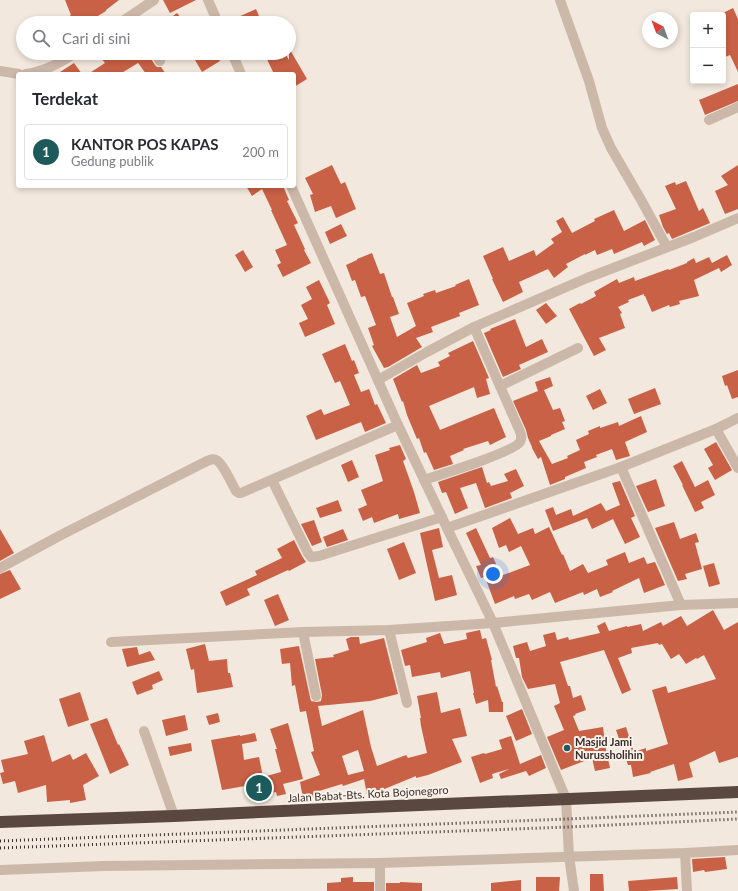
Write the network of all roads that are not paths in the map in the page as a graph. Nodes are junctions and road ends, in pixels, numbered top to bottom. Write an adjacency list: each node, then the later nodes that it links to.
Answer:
1 (154, 0): 4 (street)
2 (208, 0): 5 (street)
3 (560, 0): 16 (street)
4 (138, 16)
5 (215, 16)
6 (63, 60): 9 (street)
7 (235, 60): 10 (street)
8 (0, 71): 11 (street)
9 (40, 72)
10 (240, 72)
11 (16, 75)
12 (738, 107): 13 (street)
13 (709, 120)
14 (293, 188): 19 (street)
15 (738, 218): 16 (street)
16 (667, 247): 17 (street)
17 (474, 327): 19 (street); 20 (street)
18 (578, 348): 20 (street)
19 (378, 380): 22 (street)
20 (500, 386): 27 (street)
21 (738, 418): 23 (street)
22 (398, 425): 26 (street); 27 (street)
23 (716, 429): 24 (street); 25 (street)
24 (621, 467): 29 (street); 32 (street)
25 (738, 468)
26 (272, 480): 28 (street); 30 (street)
27 (424, 480): 28 (street)
28 (442, 517): 29 (street)
29 (447, 528): 33 (street)
30 (0, 568)
31 (738, 603): 32 (street)
32 (681, 605): 33 (street)
33 (493, 623): 34 (street); 41 (street)
34 (389, 630): 35 (street); 38 (street)
35 (303, 632): 36 (street); 37 (street)
36 (111, 642)
37 (316, 696)
38 (407, 702)
39 (144, 731): 42 (street)
40 (738, 792): 41 (highway, Jalan Babat-Bts. Kota Bojonegoro)
41 (566, 799): 42 (highway, Jalan Babat-Bts. Kota Bojonegoro); 46 (street)
42 (174, 816): 43 (highway, Jalan Babat-Bts. Kota Bojonegoro)
43 (0, 822)
44 (738, 850): 45 (street)
45 (685, 853): 46 (street); 51 (street)
46 (569, 856): 47 (street); 50 (street)
47 (380, 863): 48 (street); 49 (street)
48 (0, 870)
49 (380, 891)
50 (574, 891)
51 (687, 891)

